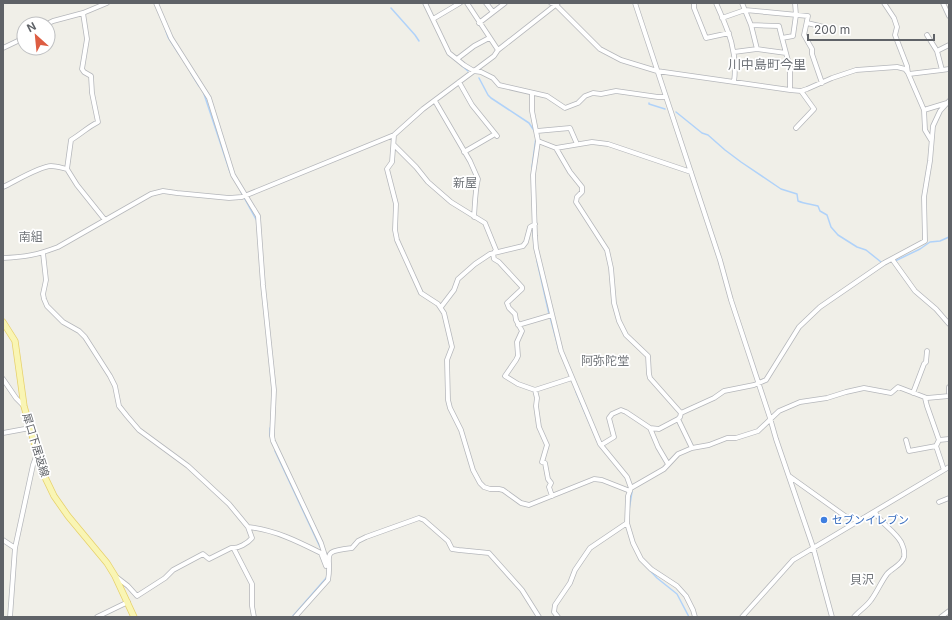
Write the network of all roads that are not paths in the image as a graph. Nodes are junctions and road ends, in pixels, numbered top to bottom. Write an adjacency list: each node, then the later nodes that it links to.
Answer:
1 (107, 3): 19 (street)
2 (156, 3): 69 (street)
3 (426, 3): 24 (street)
4 (460, 3): 24 (street)
5 (467, 3): 25 (street)
6 (486, 3): 18 (street)
7 (505, 3): 18 (street)
8 (551, 3): 16 (street)
9 (635, 3): 45 (street)
10 (694, 3): 29 (street)
11 (716, 3): 22 (street)
12 (742, 3): 17 (street)
13 (795, 3): 20 (street)
14 (884, 3): 46 (street)
15 (943, 3): 21 (street)
16 (557, 4): 37 (street); 45 (street)
17 (745, 10): 20 (street); 22 (street); 27 (street)
18 (493, 12): 25 (street)
19 (83, 13): 23 (street); 66 (street)
20 (796, 15): 26 (street); 32 (street)
21 (949, 16)
22 (722, 18): 29 (street)
23 (56, 19)
24 (433, 19): 41 (street)
25 (479, 23): 31 (street)
26 (807, 23): 28 (street); 49 (street)
27 (751, 25): 32 (street); 36 (street)
28 (824, 27)
29 (729, 33): 39 (street)
30 (927, 35): 38 (street)
31 (489, 38): 37 (street); 41 (street)
32 (782, 38): 40 (street)
33 (16, 42): 35 (street)
34 (949, 45): 38 (street)
35 (3, 48)
36 (757, 49): 39 (street); 40 (street)
37 (498, 50): 44 (street)
38 (937, 51): 43 (street)
39 (734, 52): 48 (street)
40 (786, 53): 50 (street)
41 (457, 59): 44 (street)
42 (949, 69): 43 (street)
43 (942, 70): 46 (street)
44 (474, 71): 47 (street); 52 (street)
45 (657, 71): 48 (street); 53 (street)
46 (908, 73): 49 (street); 56 (street)
47 (458, 82): 54 (street); 65 (street)
48 (734, 82): 50 (street)
49 (822, 83): 51 (street)
50 (790, 90): 51 (street)
51 (801, 91): 57 (street)
52 (532, 94): 53 (street); 58 (street)
53 (666, 97): 67 (street)
54 (436, 101): 59 (street); 65 (street)
55 (948, 102): 56 (street); 61 (street)
56 (924, 110): 61 (street)
57 (796, 128)
58 (537, 131): 60 (street); 62 (street)
59 (394, 135): 63 (street); 69 (street)
60 (538, 141): 64 (street); 72 (street)
61 (931, 141): 76 (street)
62 (577, 144): 64 (street); 67 (street)
63 (394, 145): 70 (street); 77 (street)
64 (556, 148): 93 (street)
65 (464, 152): 70 (street)
66 (67, 169): 68 (street); 71 (street)
67 (691, 172): 85 (street)
68 (3, 186)
69 (244, 196): 71 (street); 122 (street)
70 (474, 217): 74 (street)
71 (105, 220): 73 (street)
72 (535, 224): 74 (street); 78 (street)
73 (43, 253): 75 (street); 117 (street)
74 (494, 254): 77 (street); 81 (street)
75 (3, 258)
76 (892, 259): 80 (street); 85 (street)
77 (441, 307): 111 (street)
78 (552, 315): 81 (street); 84 (street)
79 (3, 322): 92 (main road, 犀口下居返線)
80 (949, 324)
81 (518, 325): 87 (street)
82 (927, 351): 88 (street)
83 (3, 378): 92 (street)
84 (572, 378): 87 (street); 102 (street)
85 (759, 384): 93 (street); 94 (street)
86 (949, 387): 89 (street)
87 (535, 390): 111 (street)
88 (913, 393): 91 (street); 94 (street)
89 (949, 393)
90 (949, 396): 91 (street)
91 (925, 398): 101 (street)
92 (24, 406): 96 (main road, 犀口下居返線)
93 (681, 413): 95 (street)
94 (770, 418): 104 (street); 109 (street)
95 (678, 419): 97 (street); 104 (street)
96 (30, 428): 98 (street); 105 (main road, 犀口下居返線)
97 (650, 428): 102 (street); 106 (street)
98 (3, 433)
99 (949, 439): 101 (street)
100 (906, 440): 103 (street)
101 (938, 440): 103 (street)
102 (601, 445): 110 (street)
103 (936, 446): 108 (street)
104 (692, 448): 106 (street)
105 (37, 453): 120 (street); 123 (main road, 犀口下居返線)
106 (668, 464): 110 (street)
107 (949, 467): 108 (street)
108 (944, 470): 114 (street)
109 (789, 476): 115 (street); 119 (street)
110 (631, 490): 111 (street); 116 (street)
111 (552, 496)
112 (949, 498): 113 (street)
113 (939, 502)
114 (875, 512): 115 (street); 136 (street)
115 (860, 521): 119 (street)
116 (627, 523): 132 (street); 133 (street)
117 (248, 527): 121 (street); 122 (street)
118 (3, 540): 120 (street)
119 (813, 547): 134 (street); 135 (street)
120 (15, 548): 126 (street)
121 (234, 549): 123 (street); 129 (street)
122 (328, 565): 130 (street); 131 (street)
123 (115, 576): 124 (main road, 犀口下居返線)
124 (128, 602): 127 (street); 128 (main road, 犀口下居返線)
125 (949, 611): 137 (street)
126 (10, 617)
127 (97, 617)
128 (134, 617)
129 (254, 617)
130 (294, 617)
131 (539, 617)
132 (558, 617)
133 (695, 617)
134 (742, 617)
135 (832, 617)
136 (854, 617)
137 (941, 617)

